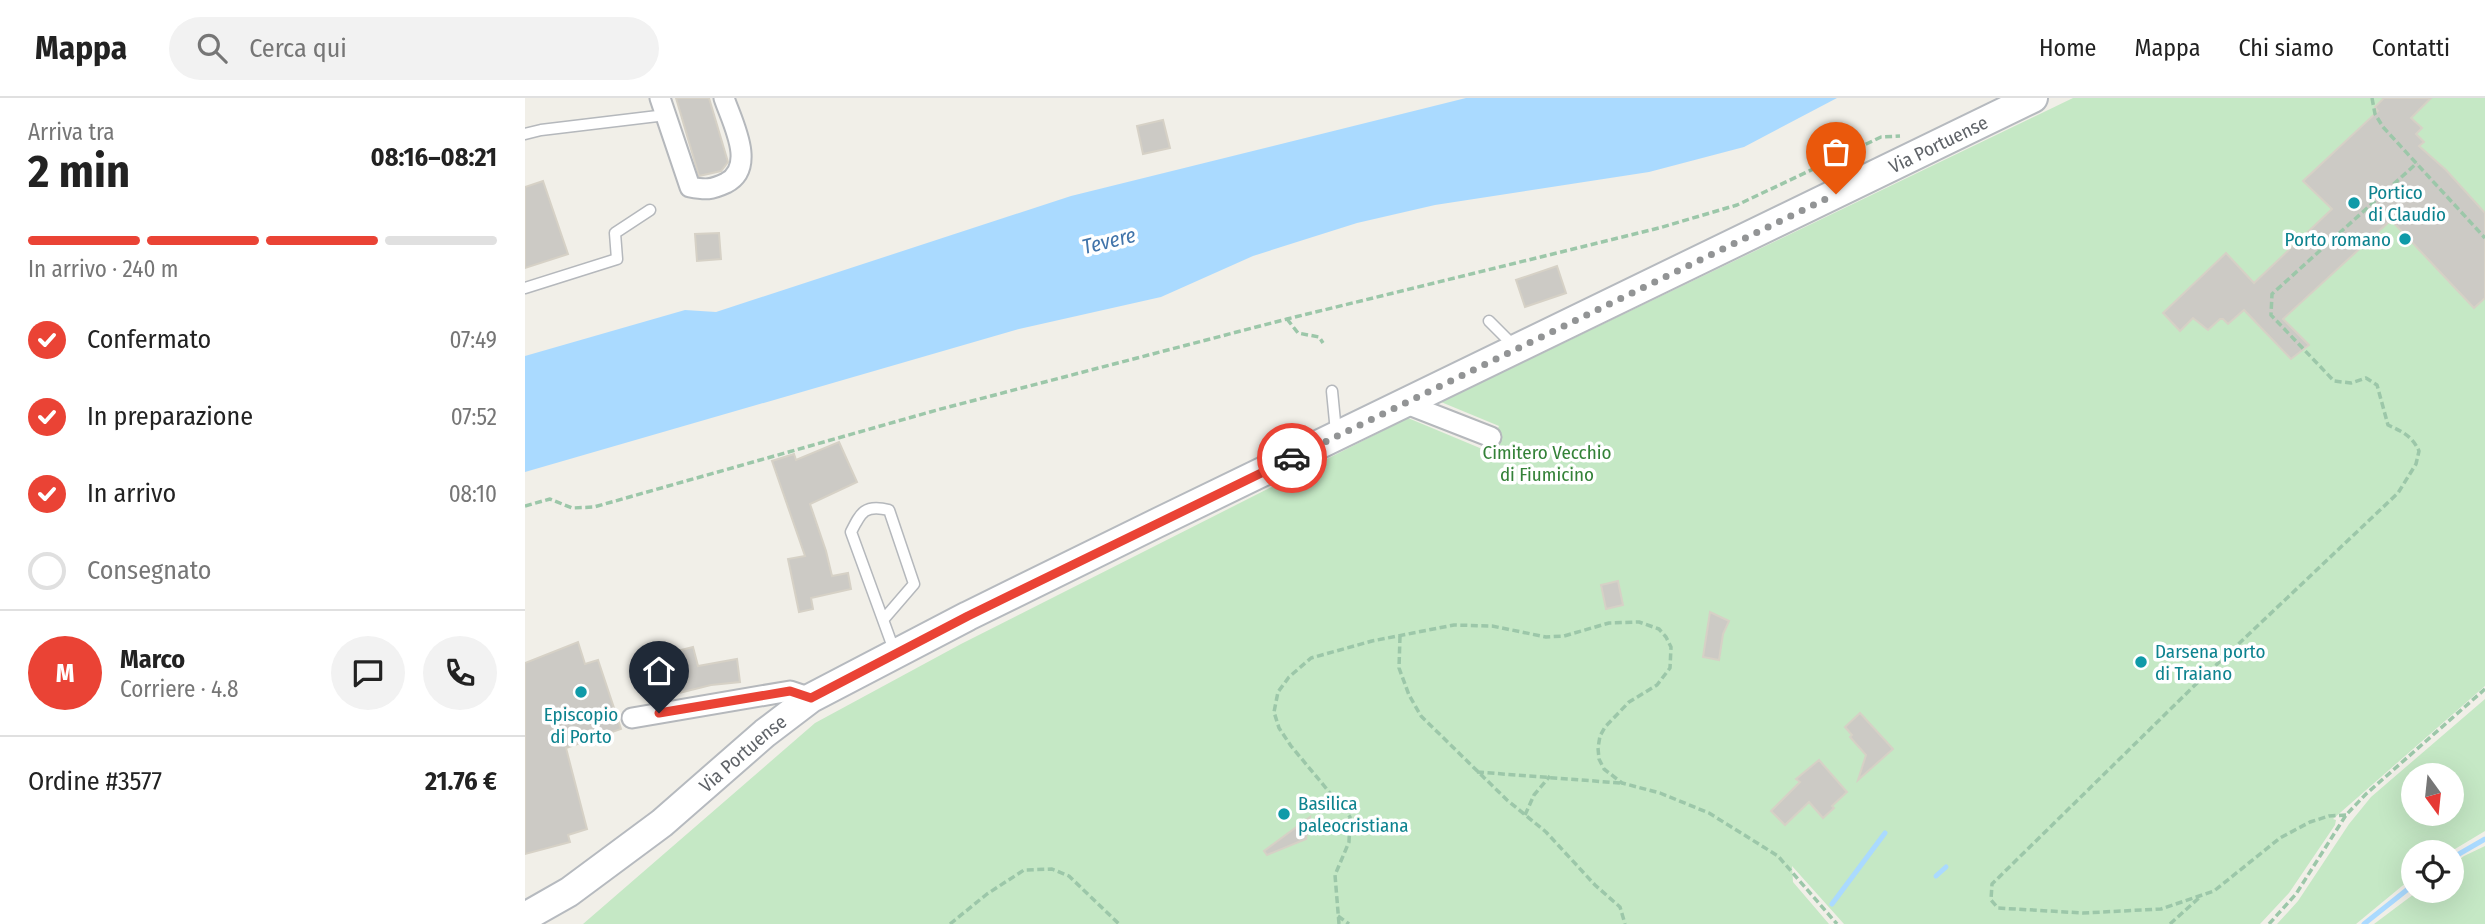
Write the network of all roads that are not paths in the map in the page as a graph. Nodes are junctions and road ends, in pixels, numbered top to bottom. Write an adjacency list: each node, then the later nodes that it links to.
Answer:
1 (723, 98): 3 (street)
2 (2033, 98): 8 (street, Via Portuense)
3 (663, 106): 4 (lane)
4 (525, 134)
5 (650, 210): 6 (lane)
6 (525, 288)
7 (1489, 321): 8 (lane)
8 (1517, 349): 10 (street, Via Portuense)
9 (1332, 391): 11 (lane)
10 (1404, 403): 11 (street, Via Portuense); 12 (street)
11 (1337, 436): 14 (street, Via Portuense)
12 (1491, 437)
13 (883, 620): 13 (lane); 14 (lane)
14 (896, 654): 15 (street, Via Portuense)
15 (811, 698): 16 (street); 17 (street, Via Portuense)
16 (632, 718)
17 (525, 917)

